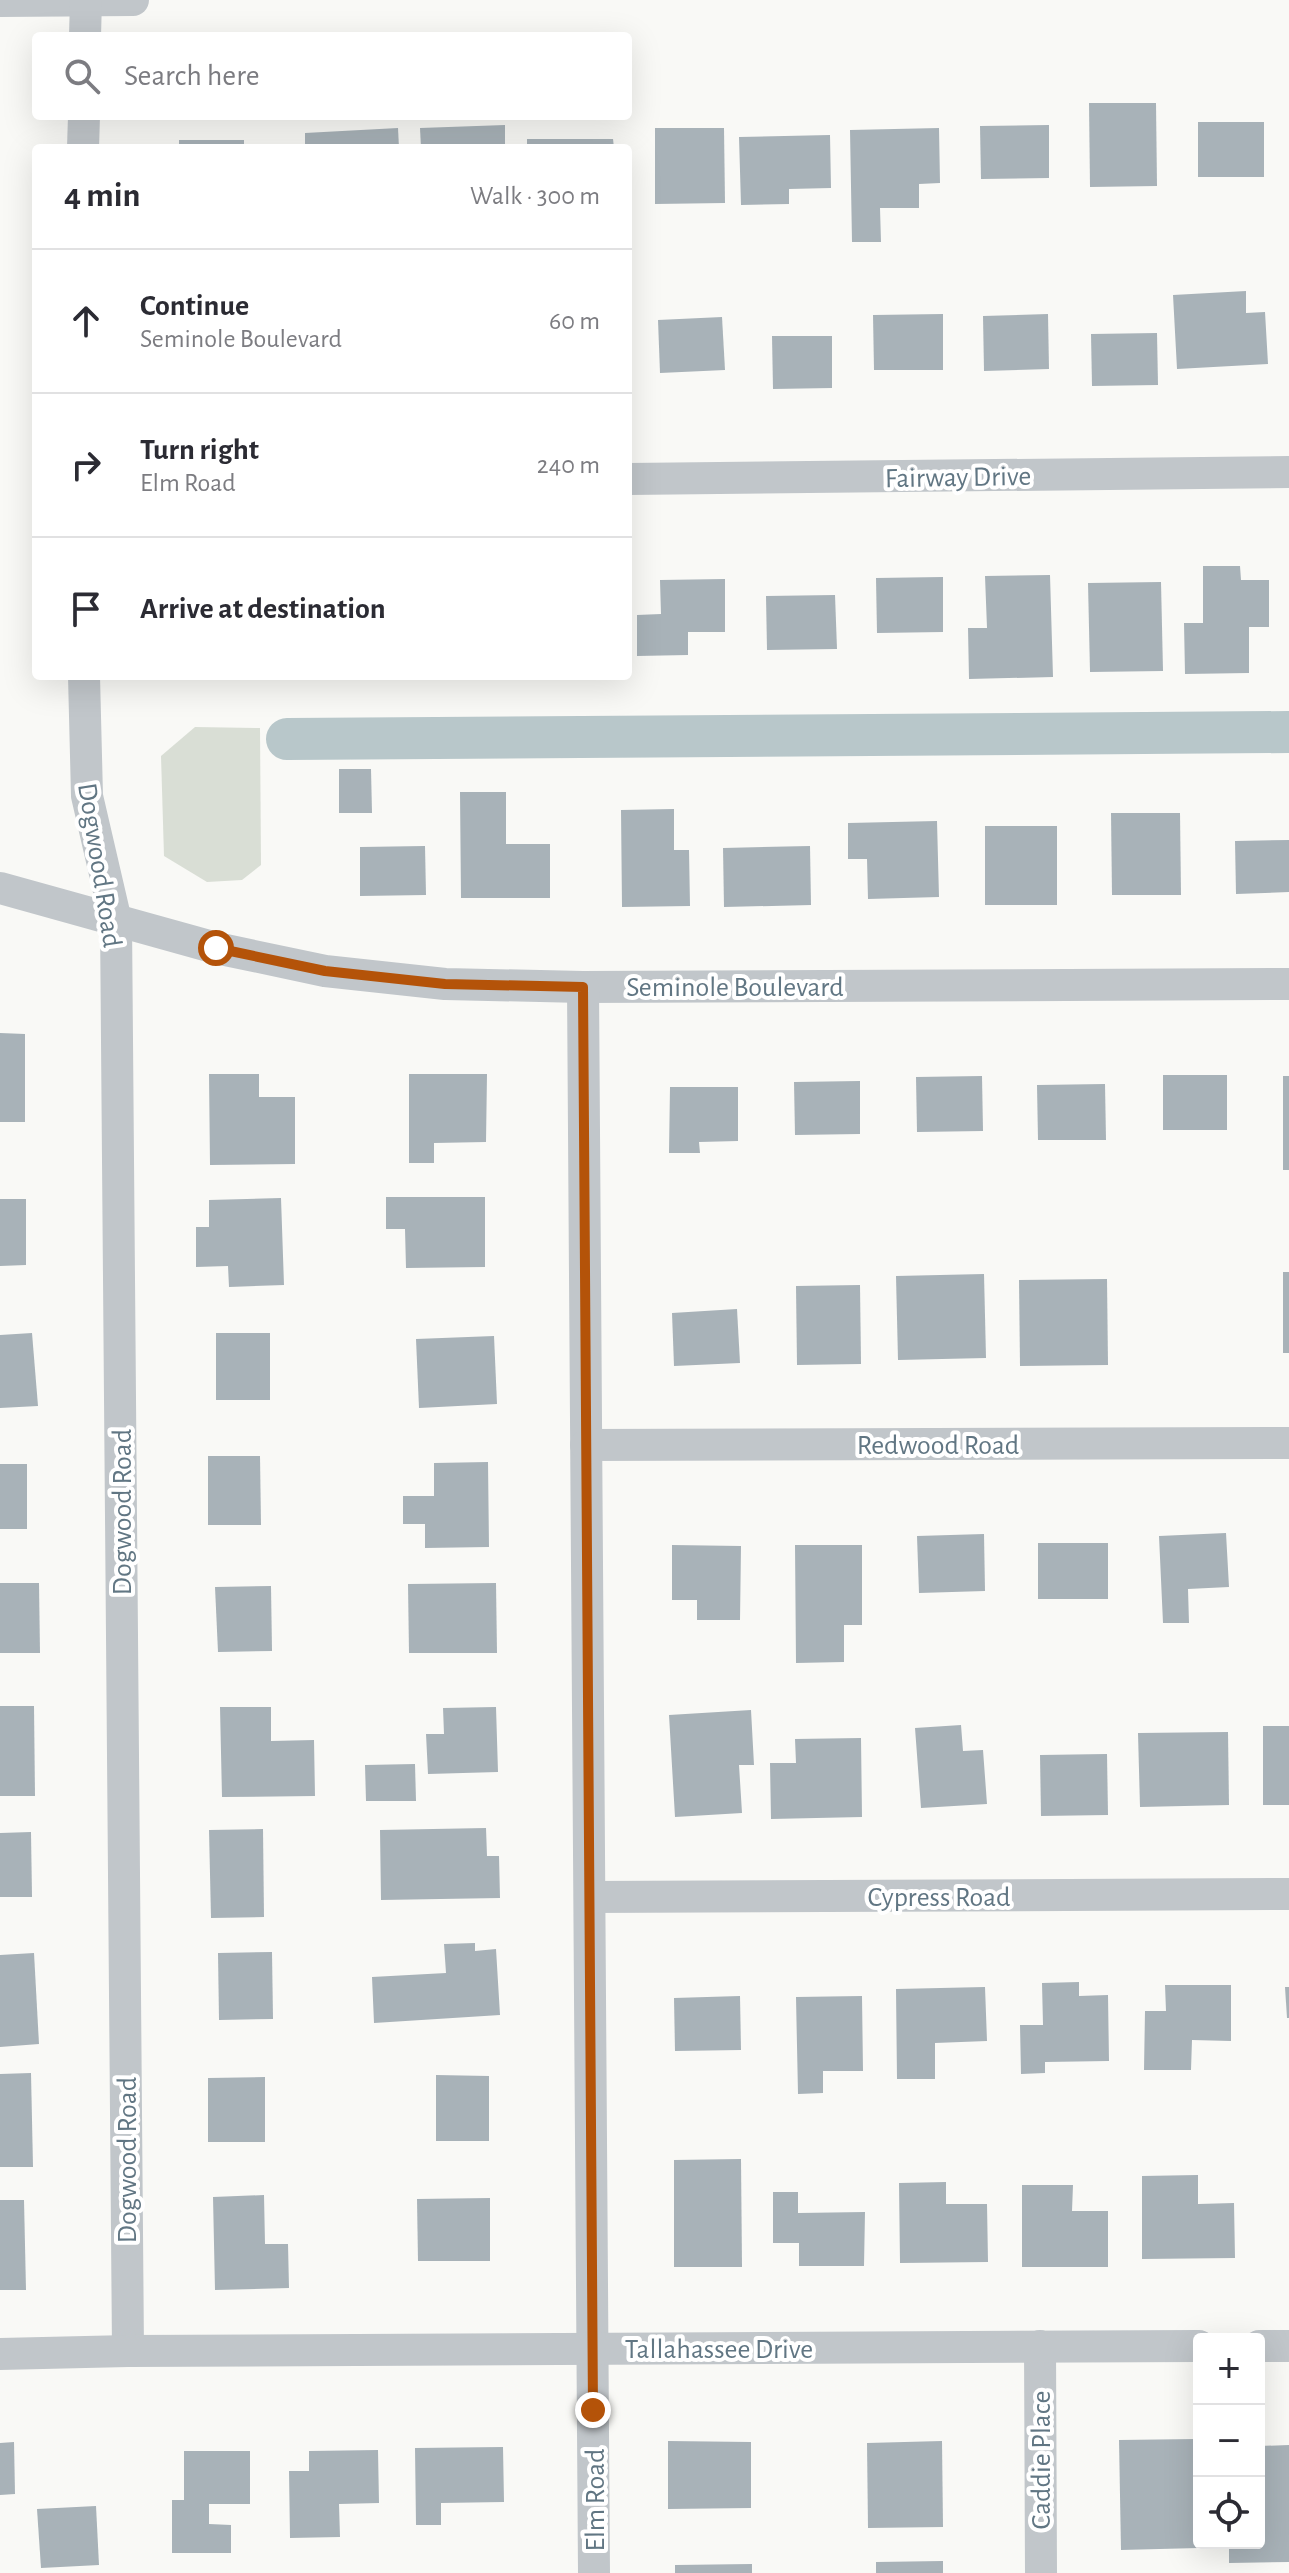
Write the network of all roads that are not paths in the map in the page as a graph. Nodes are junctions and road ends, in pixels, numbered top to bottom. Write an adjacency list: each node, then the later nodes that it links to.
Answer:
1 (86, 0): 2 (street); 3 (street); 4 (street)
2 (133, 0)
3 (0, 1)
4 (85, 32)
5 (84, 120): 6 (street)
6 (83, 144)
7 (1289, 472): 8 (street, Fairway Drive)
8 (632, 479)
9 (84, 680): 11 (street, Dogwood Road)
10 (0, 888): 11 (street, Seminole Boulevard)
11 (116, 921): 13 (street, Seminole Boulevard); 23 (street, Dogwood Road)
12 (1289, 984): 13 (street, Seminole Boulevard)
13 (583, 987): 15 (street, Elm Road)
14 (1289, 1443): 15 (street, Redwood Road)
15 (586, 1445): 17 (street, Elm Road)
16 (1289, 1894): 17 (street, Cypress Road)
17 (590, 1897): 22 (street, Elm Road)
18 (1040, 2346): 19 (street, Tallahassee Drive); 22 (street, Tallahassee Drive); 26 (street, Caddie Place)
19 (1193, 2346)
20 (1265, 2346): 21 (street)
21 (1289, 2346)
22 (593, 2349): 23 (street, Tallahassee Drive); 25 (street, Elm Road)
23 (128, 2351): 24 (street, Tallahassee Drive)
24 (0, 2354)
25 (594, 2573)
26 (1041, 2573)

